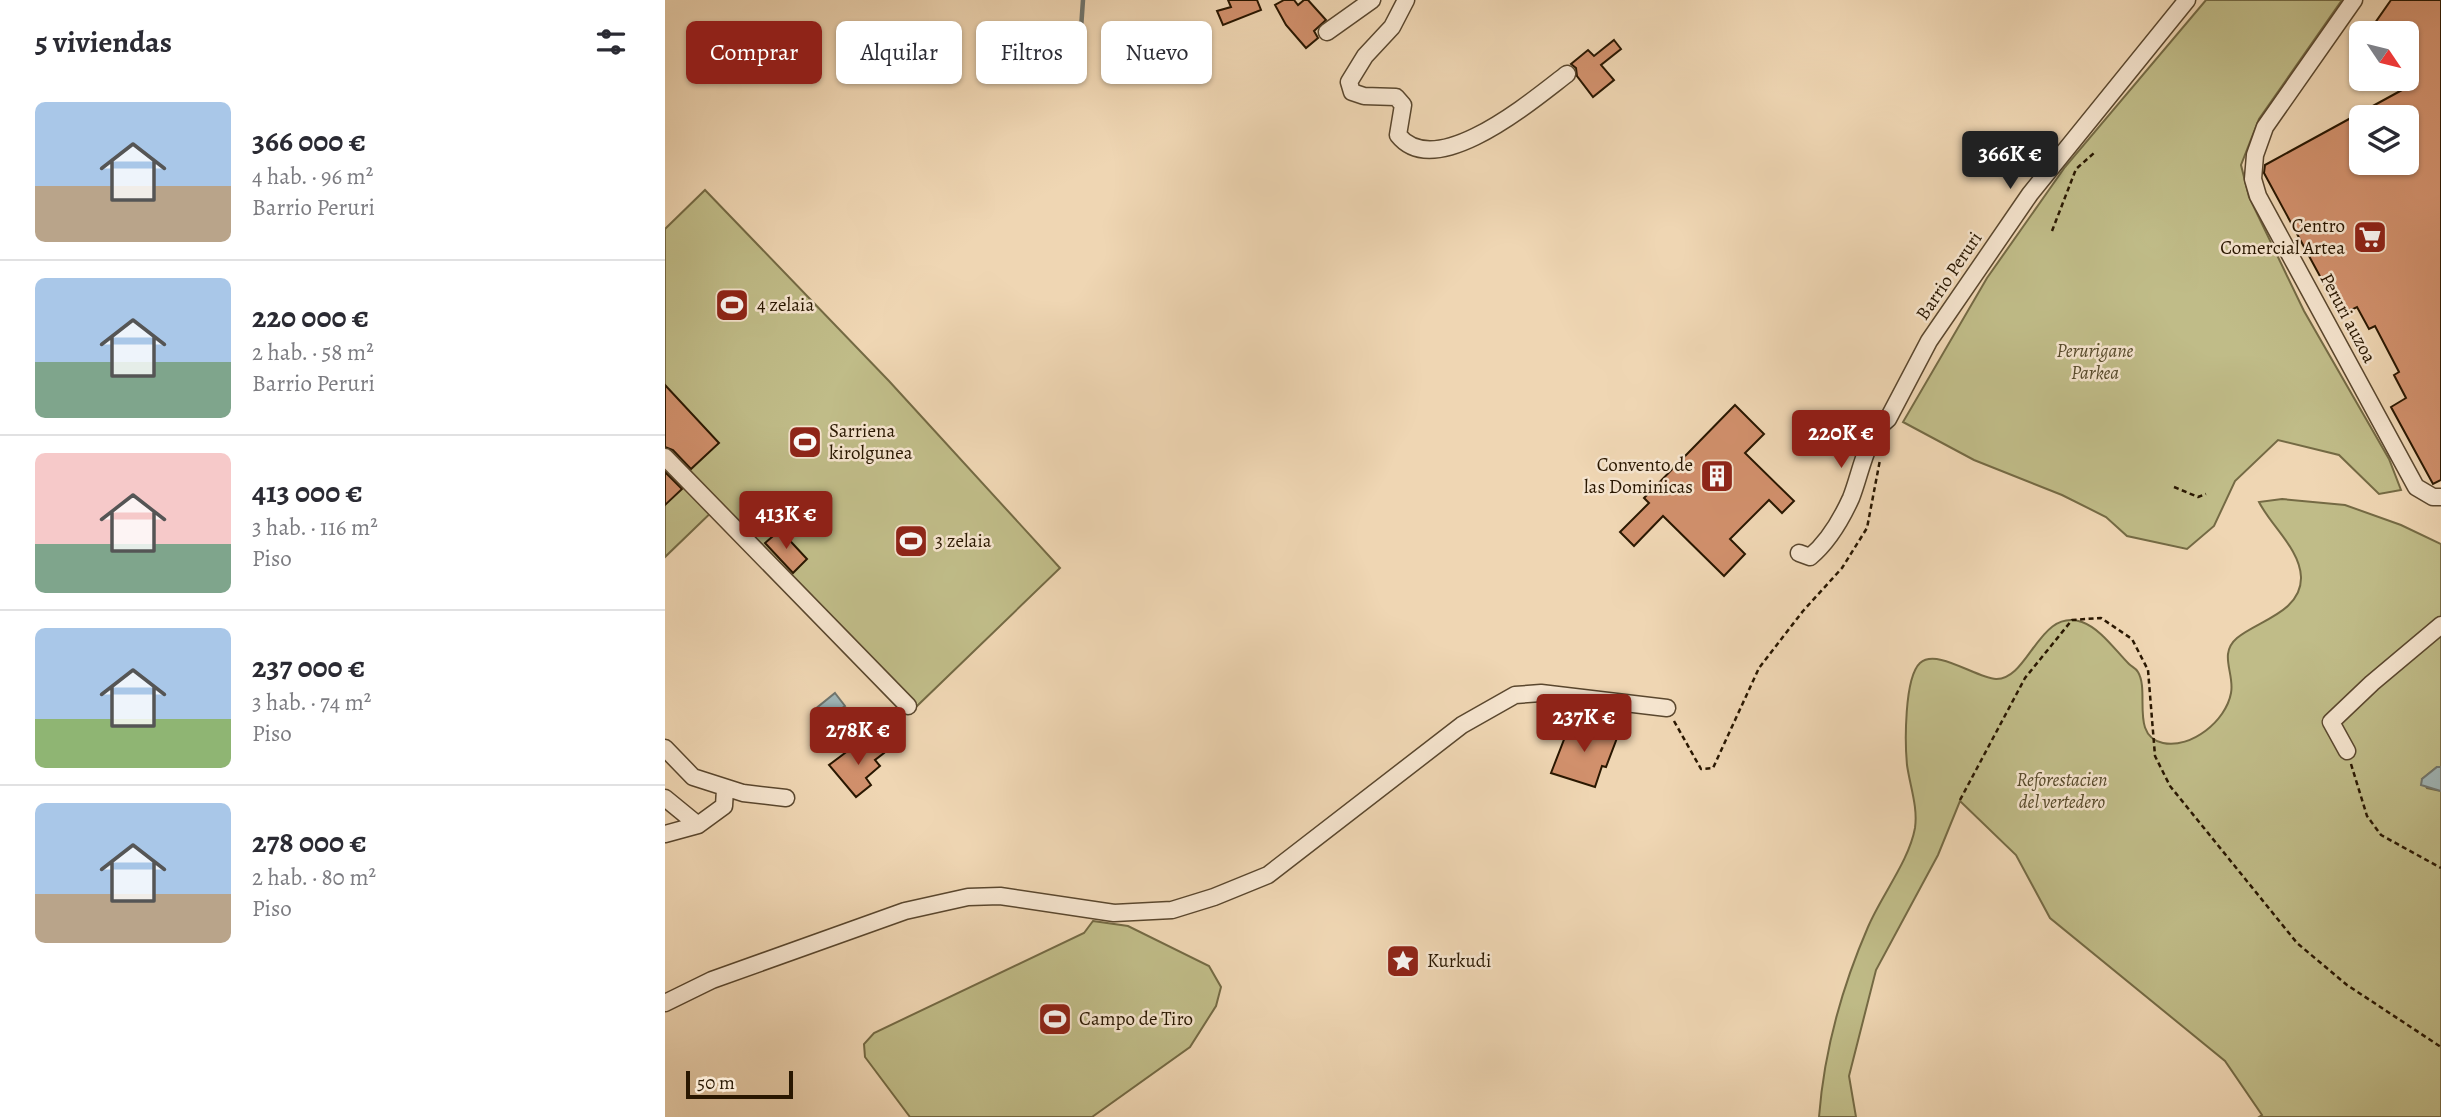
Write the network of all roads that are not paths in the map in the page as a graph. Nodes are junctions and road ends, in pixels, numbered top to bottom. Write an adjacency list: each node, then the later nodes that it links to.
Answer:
1 (1372, 0): 5 (street)
2 (1406, 0): 6 (street)
3 (2187, 0): 9 (street, Barrio Peruri)
4 (2354, 0): 8 (street, Peruri auzoa)
5 (1327, 32)
6 (1567, 74)
7 (665, 457): 11 (street)
8 (2441, 497)
9 (1799, 553)
10 (2441, 625): 14 (street)
11 (908, 706)
12 (1667, 708): 20 (street)
13 (665, 748): 15 (street)
14 (2347, 751)
15 (725, 789): 17 (street); 18 (street)
16 (665, 798): 18 (street)
17 (786, 798)
18 (698, 825): 19 (street)
19 (665, 834)
20 (665, 1003)

